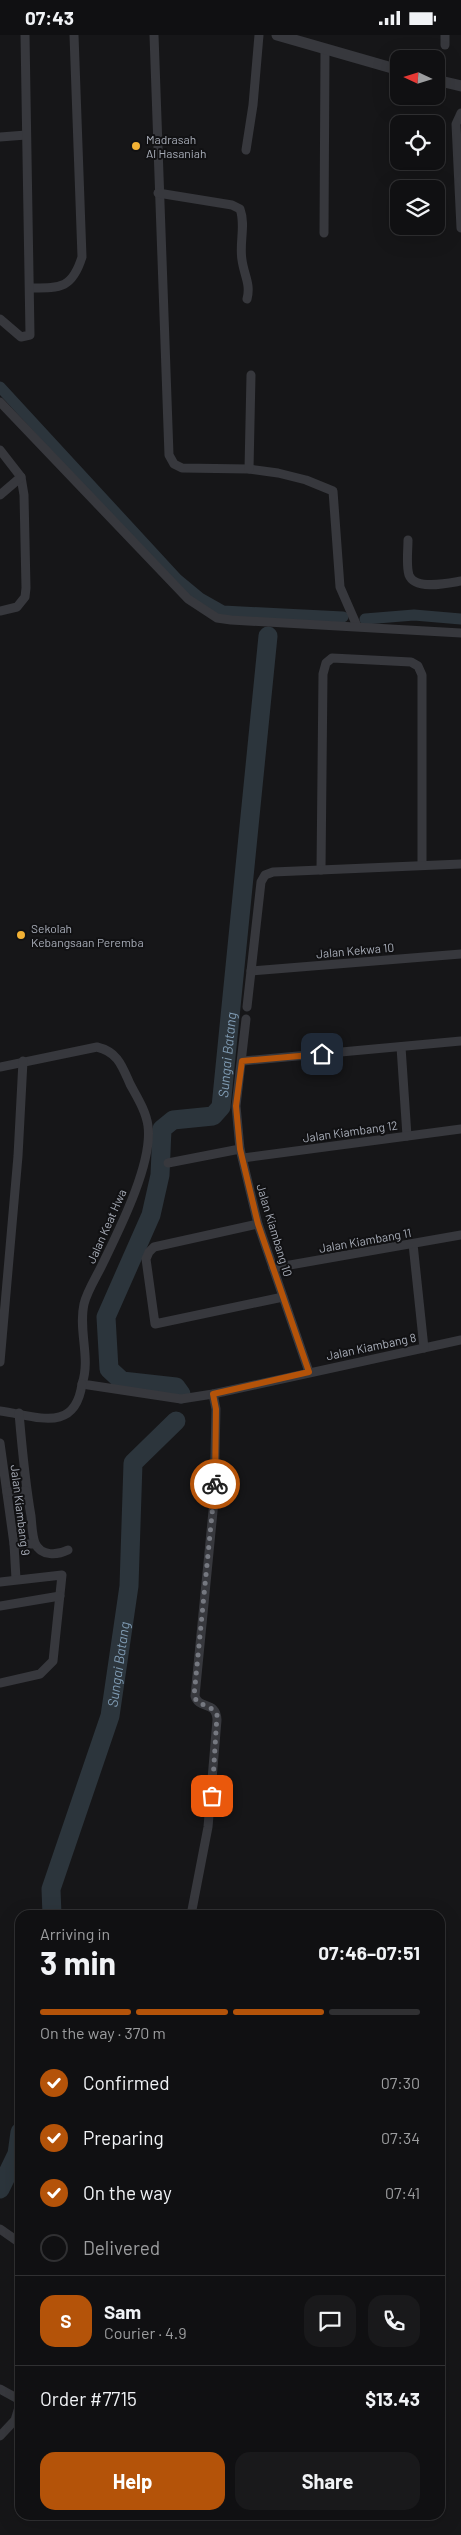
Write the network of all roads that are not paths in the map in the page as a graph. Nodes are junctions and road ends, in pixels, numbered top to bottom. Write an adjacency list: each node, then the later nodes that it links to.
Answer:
1 (25, 35): 13 (street)
2 (74, 35): 19 (street)
3 (154, 35): 16 (street)
4 (259, 35): 15 (street)
5 (277, 35): 8 (street)
6 (445, 35): 7 (street)
7 (445, 45)
8 (325, 50): 9 (street); 18 (street)
9 (390, 68)
10 (445, 82): 11 (street)
11 (461, 86)
12 (461, 113): 17 (street)
13 (26, 135): 14 (street); 19 (street)
14 (0, 137)
15 (246, 150)
16 (158, 193): 20 (street); 25 (street)
17 (461, 228)
18 (324, 233)
19 (30, 288): 21 (street)
20 (247, 299)
21 (0, 319)
22 (251, 375): 25 (street)
23 (0, 402): 31 (street)
24 (0, 450): 26 (street)
25 (249, 469): 31 (street)
26 (21, 477): 27 (street); 30 (street)
27 (0, 495)
28 (408, 540): 29 (street)
29 (461, 581)
30 (0, 611)
31 (357, 626): 32 (street)
32 (461, 633)
33 (461, 864): 34 (street)
34 (422, 865): 35 (street); 35 (street)
35 (321, 870): 37 (street)
36 (461, 954): 37 (street, Jalan Kekwa 10)
37 (251, 971): 38 (street)
38 (247, 1007)
39 (246, 1019): 43 (street, Jalan Kiambang 10)
40 (461, 1041): 41 (street)
41 (401, 1047): 43 (street); 46 (street)
42 (23, 1061): 44 (street, Jalan Keat Hwa); 56 (street); 58 (street, Jalan Keat Hwa)
43 (242, 1061): 47 (street, Jalan Kiambang 10)
44 (0, 1067)
45 (461, 1129): 46 (street, Jalan Kiambang 12)
46 (407, 1136): 47 (street, Jalan Kiambang 12)
47 (241, 1154): 48 (street, Jalan Kiambang 12); 49 (street, Jalan Kiambang 10)
48 (168, 1163)
49 (258, 1224): 52 (street, Jalan Kiambang 10); 53 (street)
50 (461, 1235): 51 (street, Jalan Kiambang 11)
51 (413, 1244): 52 (street, Jalan Kiambang 11); 55 (street)
52 (273, 1268): 53 (street, Jalan Kiambang 10)
53 (283, 1297): 57 (street, Jalan Kiambang 10)
54 (461, 1340): 55 (street, Jalan Kiambang 8)
55 (424, 1348): 57 (street, Jalan Kiambang 8)
56 (0, 1362)
57 (309, 1372): 59 (street, Jalan Kiambang 8)
58 (82, 1384): 59 (street, Jalan Kiambang 8); 61 (street, Jalan Keat Hwa)
59 (213, 1394): 73 (street)
60 (0, 1411): 61 (street, Jalan Keat Hwa)
61 (19, 1413): 63 (street)
62 (0, 1443): 64 (street, Jalan Kiambang 9)
63 (26, 1491): 64 (street); 65 (street)
64 (7, 1492): 66 (street, Jalan Kiambang 9)
65 (35, 1543): 66 (street); 67 (street)
66 (14, 1544): 68 (street, Jalan Kiambang 9)
67 (68, 1550)
68 (16, 1579): 69 (street); 70 (street)
69 (0, 1582)
70 (60, 1596): 71 (street); 72 (street)
71 (0, 1606)
72 (0, 1683)
73 (192, 1910)
74 (0, 2229): 75 (street)
75 (15, 2240)
76 (0, 2389): 77 (street)
77 (15, 2397)
78 (15, 2422): 79 (street)
79 (0, 2437)

